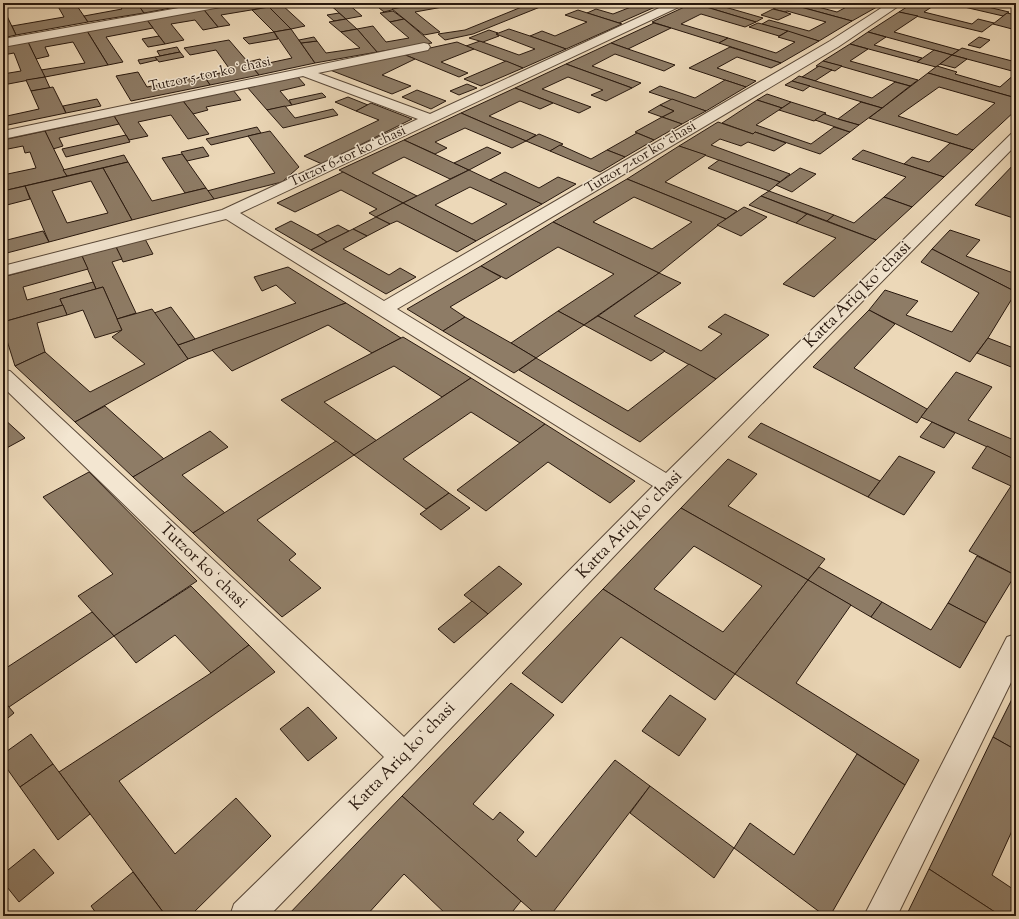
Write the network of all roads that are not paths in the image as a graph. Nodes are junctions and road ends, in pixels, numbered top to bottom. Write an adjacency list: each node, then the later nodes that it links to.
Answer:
1 (226, 3): 4 (street)
2 (679, 3): 7 (street, Tutzor 6-tor koʻchasi)
3 (897, 3): 12 (street, Tutzor 7-tor koʻchasi)
4 (3, 43)
5 (424, 47): 6 (street, Tutzor 5-tor koʻchasi)
6 (304, 72): 7 (street); 8 (street, Tutzor 5-tor koʻchasi)
7 (431, 119): 10 (street, Tutzor 6-tor koʻchasi)
8 (3, 136)
9 (1016, 137): 14 (street, Katta Ariq koʻchasi)
10 (228, 213): 11 (street, Tutzor 6-tor koʻchasi); 12 (street)
11 (3, 271)
12 (383, 310): 14 (street)
13 (3, 376): 16 (street, Tutzor koʻchasi)
14 (668, 485): 16 (street, Katta Ariq koʻchasi)
15 (1016, 645): 18 (street)
16 (404, 757): 17 (street, Katta Ariq koʻchasi)
17 (246, 916)
18 (880, 916)

